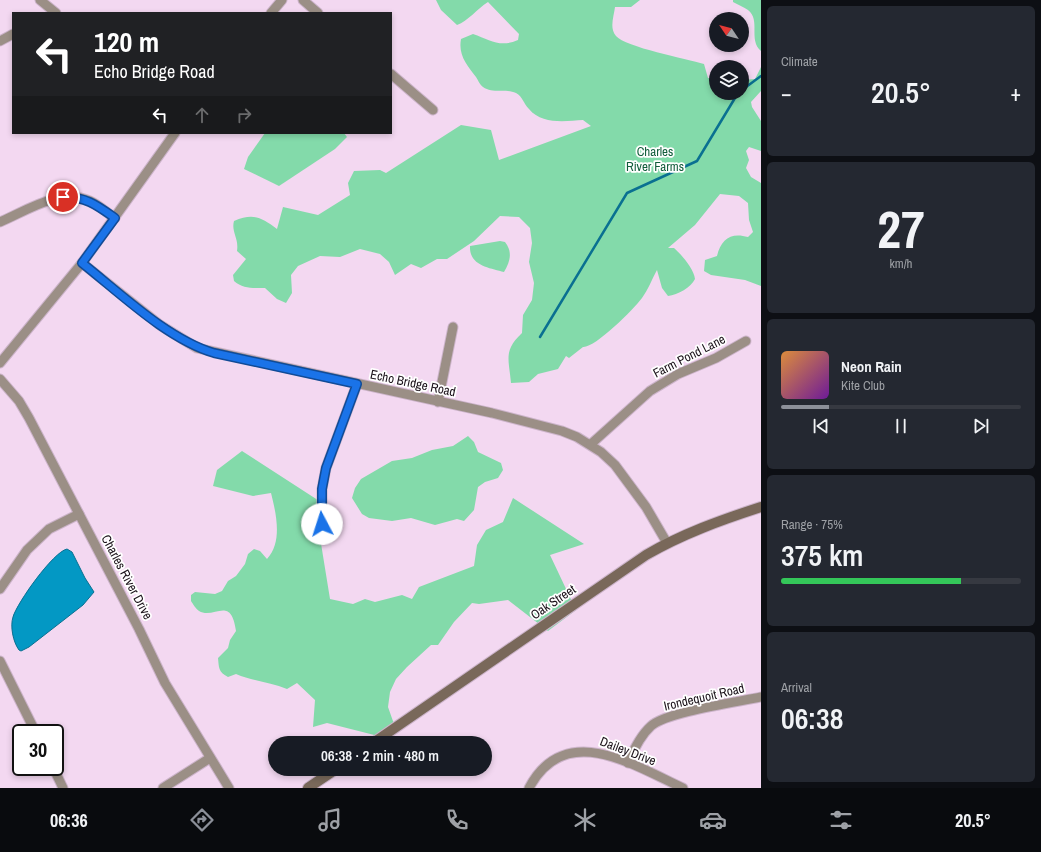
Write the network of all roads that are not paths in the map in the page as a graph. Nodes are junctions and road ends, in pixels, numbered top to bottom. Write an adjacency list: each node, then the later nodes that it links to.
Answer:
1 (40, 0): 4 (street)
2 (282, 0): 5 (street)
3 (302, 0): 6 (street)
4 (55, 12)
5 (272, 12)
6 (317, 12)
7 (12, 35): 8 (street)
8 (0, 41)
9 (392, 75): 10 (street)
10 (433, 110)
11 (174, 134): 12 (street)
12 (115, 218): 13 (street); 14 (street)
13 (0, 222)
14 (82, 263): 17 (street); 19 (street, Echo Bridge Road)
15 (453, 327): 20 (street)
16 (746, 341): 21 (street, Farm Pond Lane)
17 (0, 362)
18 (0, 379): 23 (street, Charles River Drive)
19 (357, 384): 20 (street, Echo Bridge Road); 24 (street)
20 (438, 402): 21 (street, Echo Bridge Road)
21 (591, 444): 25 (street, Echo Bridge Road)
22 (761, 507): 25 (main road, Oak Street)
23 (79, 514): 26 (street); 31 (street, Charles River Drive)
24 (322, 524)
25 (667, 543): 30 (main road, Oak Street)
26 (0, 589)
27 (0, 661): 29 (street)
28 (761, 697): 32 (street, Irondequoit Road)
29 (32, 724)
30 (383, 736)
31 (210, 758): 37 (street); 38 (street, Charles River Drive)
32 (628, 763): 39 (street, Dailey Drive); 40 (street, Dailey Drive)
33 (57, 776): 36 (street)
34 (327, 776): 35 (main road)
35 (314, 786)
36 (63, 788)
37 (163, 788)
38 (229, 788)
39 (529, 788)
40 (683, 788)

